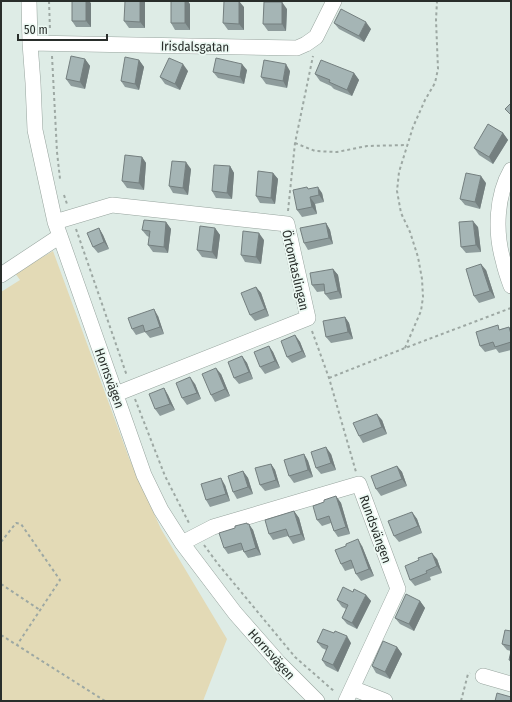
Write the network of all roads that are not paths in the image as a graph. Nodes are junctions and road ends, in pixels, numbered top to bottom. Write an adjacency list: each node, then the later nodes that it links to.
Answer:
1 (29, 1): 3 (street, Hornsvägen)
2 (334, 1): 3 (street, Irisdalsgatan)
3 (30, 42): 5 (street, Hornsvägen)
4 (511, 170): 8 (street)
5 (55, 222): 6 (street, Hornsvägen); 9 (street, Örtomtaslingan)
6 (60, 236): 7 (street); 9 (street, Hornsvägen)
7 (1, 275)
8 (511, 286)
9 (116, 394): 10 (street, Hornsvägen)
10 (182, 543): 13 (street, Rundsvängen); 14 (street, Hornsvägen)
11 (483, 676): 12 (street)
12 (511, 684)
13 (349, 695): 15 (street)
14 (317, 701)
15 (385, 701)

